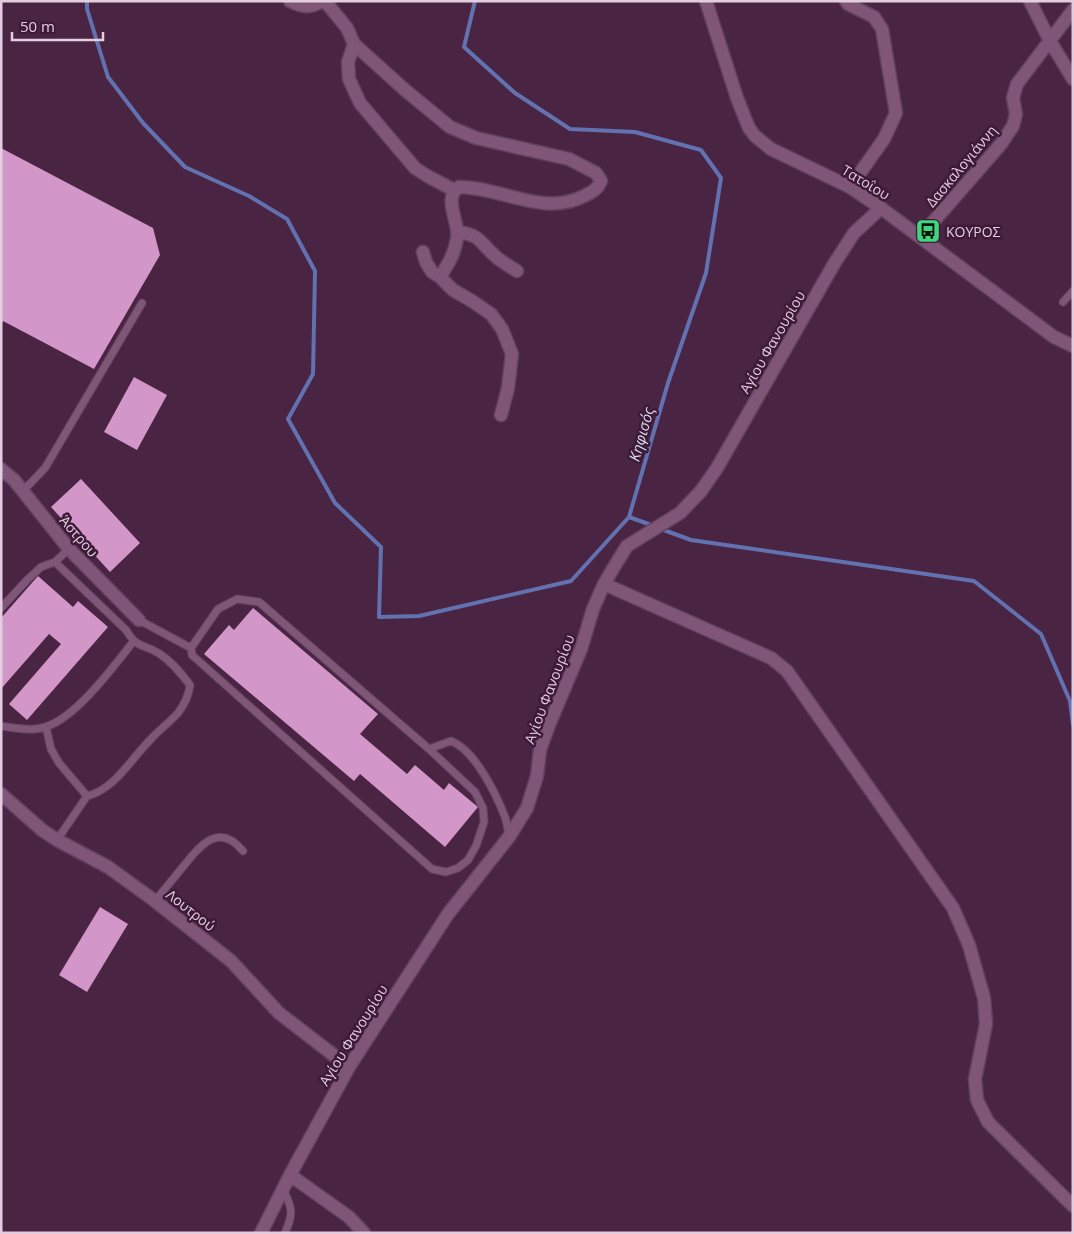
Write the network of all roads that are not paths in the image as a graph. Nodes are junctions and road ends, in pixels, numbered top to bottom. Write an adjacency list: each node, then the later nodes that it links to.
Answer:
1 (290, 1): 2 (street)
2 (321, 1)
3 (326, 1): 9 (street)
4 (706, 1): 11 (street, Τατοΐου)
5 (846, 1): 11 (street)
6 (1030, 1): 8 (street)
7 (1073, 10): 8 (street, Δασκαλογιάννη)
8 (1050, 41): 10 (street); 15 (street, Δασκαλογιάννη)
9 (354, 44): 12 (street); 12 (street)
10 (1073, 79)
11 (850, 187): 13 (street, Τατοΐου)
12 (454, 190): 14 (street)
13 (881, 208): 15 (street, Τατοΐου); 28 (street, Αγίου Φανουρίου)
14 (458, 232): 17 (street); 18 (street)
15 (920, 236): 22 (street, Τατοΐου)
16 (423, 252): 18 (street)
17 (517, 271)
18 (440, 277): 23 (street)
19 (1073, 291): 20 (lane)
20 (1063, 302)
21 (142, 303): 25 (lane)
22 (1073, 346)
23 (501, 415)
24 (1, 468): 25 (street, Άστρου)
25 (23, 491): 26 (street, Άστρου)
26 (69, 550): 27 (lane); 30 (street, Άστρου)
27 (55, 562): 29 (lane); 31 (lane)
28 (604, 584): 38 (street, Αγίου Φανουρίου); 45 (street)
29 (1, 608)
30 (138, 620): 32 (lane)
31 (133, 642): 34 (lane); 37 (lane)
32 (191, 648): 35 (lane); 35 (lane)
33 (1, 726): 34 (lane)
34 (46, 727): 37 (lane)
35 (429, 749): 38 (lane)
36 (1, 794): 39 (street, Λουτρού)
37 (87, 796): 39 (lane)
38 (509, 837): 42 (street, Αγίου Φανουρίου)
39 (57, 840): 41 (street, Λουτρού)
40 (243, 851): 41 (lane)
41 (155, 901): 42 (street, Λουτρού)
42 (349, 1067): 43 (street, Αγίου Φανουρίου)
43 (290, 1175): 44 (street, Αγίου Φανουρίου); 48 (street)
44 (283, 1189): 46 (street, Αγίου Φανουρίου); 47 (lane)
45 (1073, 1206)
46 (261, 1233)
47 (285, 1233)
48 (364, 1233)

